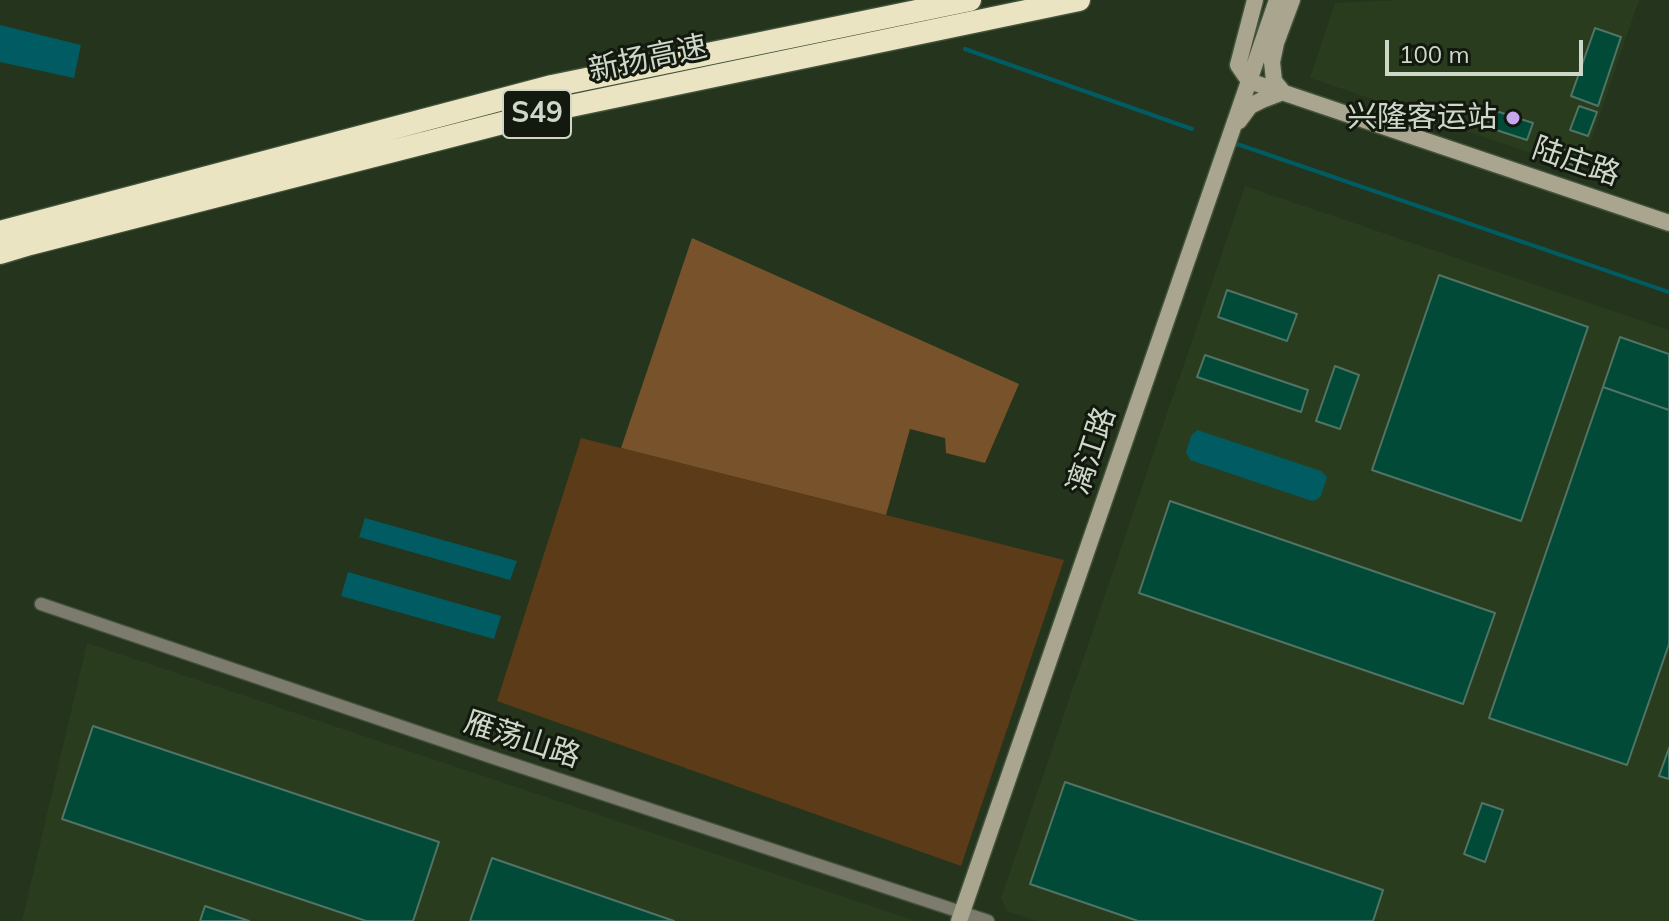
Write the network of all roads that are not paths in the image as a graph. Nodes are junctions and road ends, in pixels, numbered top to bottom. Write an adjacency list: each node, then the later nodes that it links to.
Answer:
1 (970, 0): 10 (highway, 新扬高速 / S49)
2 (1079, 0): 11 (highway, 新扬高速 / S49)
3 (1255, 0): 6 (street)
4 (1277, 0): 6 (street, 漓江路)
5 (1292, 0): 7 (street)
6 (1249, 81): 7 (street, 陆庄路); 8 (street, 漓江路)
7 (1283, 92): 8 (street); 9 (street, 陆庄路)
8 (1232, 129): 13 (street, 漓江路)
9 (1669, 223)
10 (0, 232)
11 (0, 253)
12 (41, 604): 13 (street, 雁荡山路)
13 (960, 917): 14 (street, 雁荡山路)
14 (988, 921)

